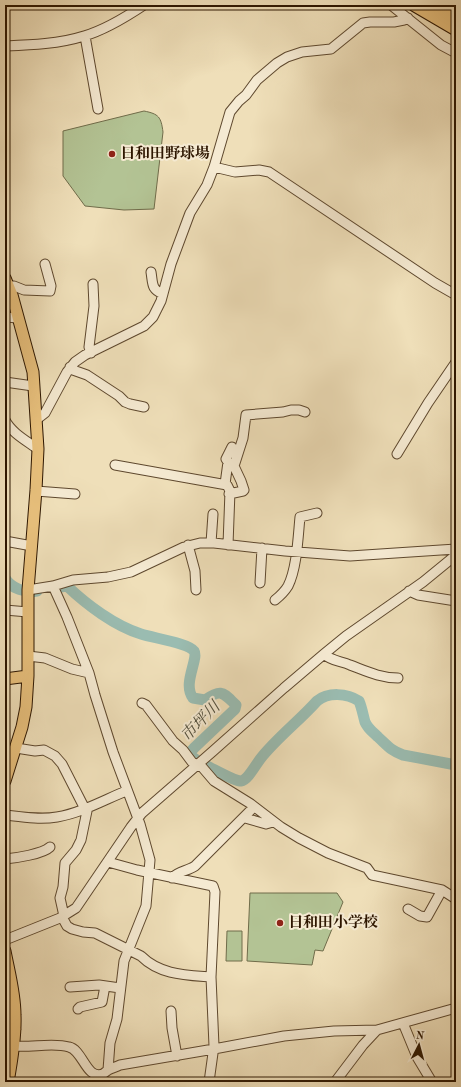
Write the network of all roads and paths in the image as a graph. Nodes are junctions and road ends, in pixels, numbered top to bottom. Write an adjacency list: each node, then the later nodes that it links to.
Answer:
1 (144, 5): 8 (street)
2 (391, 5): 5 (street)
3 (415, 5): 7 (highway)
4 (433, 5): 6 (highway)
5 (408, 18): 10 (street); 12 (street)
6 (456, 18)
7 (456, 29)
8 (85, 36): 9 (street); 11 (street)
9 (5, 46)
10 (455, 51)
11 (98, 109)
12 (214, 166): 17 (street); 18 (street)
13 (45, 264): 15 (street)
14 (152, 272): 17 (street)
15 (7, 282): 20 (main road)
16 (93, 284): 21 (street)
17 (163, 294): 21 (street)
18 (456, 295)
19 (5, 317): 20 (street)
20 (18, 318): 25 (main road)
21 (91, 353): 23 (street)
22 (456, 362): 32 (street)
23 (70, 368): 26 (street); 29 (street)
24 (5, 382): 25 (street)
25 (33, 386): 29 (main road)
26 (144, 406)
27 (305, 412): 37 (street)
28 (5, 420): 31 (street)
29 (36, 420): 31 (main road)
30 (232, 447): 34 (street)
31 (38, 448): 35 (main road)
32 (397, 454)
33 (115, 465): 34 (street)
34 (225, 484): 37 (street)
35 (36, 491): 36 (street); 43 (main road)
36 (75, 494)
37 (229, 494): 42 (street)
38 (317, 513): 47 (street)
39 (213, 514): 41 (street)
40 (5, 541): 43 (street)
41 (210, 543): 42 (street); 44 (street)
42 (228, 545): 45 (street)
43 (32, 546): 51 (main road)
44 (188, 546): 50 (street); 52 (street)
45 (262, 548): 47 (street); 49 (street)
46 (456, 549): 47 (street)
47 (296, 552): 54 (street)
48 (456, 555): 53 (street)
49 (260, 583)
50 (53, 586): 51 (street); 60 (street)
51 (28, 590): 57 (main road)
52 (196, 590)
53 (409, 591): 55 (street); 58 (street)
54 (275, 600)
55 (456, 601)
56 (5, 610): 57 (street)
57 (28, 612): 59 (main road)
58 (324, 654): 62 (street); 66 (street)
59 (28, 656): 60 (street); 61 (main road)
60 (89, 673): 68 (street)
61 (28, 676): 63 (main road); 65 (main road)
62 (398, 678)
63 (5, 679)
64 (142, 703): 66 (street)
65 (16, 748): 67 (main road); 70 (street)
66 (197, 765): 69 (street); 73 (street)
67 (6, 774)
68 (126, 790): 70 (street); 73 (street)
69 (254, 807): 72 (street); 74 (street)
70 (85, 809): 71 (street); 83 (street)
71 (5, 816)
72 (245, 818): 74 (street); 79 (street)
73 (137, 819): 77 (street); 78 (street)
74 (273, 822): 80 (street)
75 (50, 847): 76 (street)
76 (5, 859)
77 (108, 862): 78 (street); 83 (street)
78 (150, 873): 79 (street); 85 (street)
79 (172, 878): 87 (street)
80 (442, 890): 81 (street); 82 (street)
81 (456, 899)
82 (408, 909)
83 (63, 916): 84 (street); 85 (street)
84 (5, 940)
85 (128, 949): 87 (street); 90 (street)
86 (5, 951): 95 (main road)
87 (211, 977): 98 (street)
88 (105, 986): 89 (street); 90 (street); 92 (street)
89 (70, 987)
90 (120, 988): 100 (street)
91 (456, 1008): 94 (street)
92 (78, 1009)
93 (171, 1010): 99 (street)
94 (404, 1023): 96 (street); 104 (street)
95 (10, 1028): 97 (main road)
96 (377, 1030): 98 (street); 103 (street)
97 (13, 1046): 100 (street); 101 (main road)
98 (214, 1049): 99 (street); 102 (street)
99 (178, 1056): 100 (street)
100 (102, 1075)
101 (8, 1082)
102 (209, 1082)
103 (335, 1082)
104 (432, 1082)

